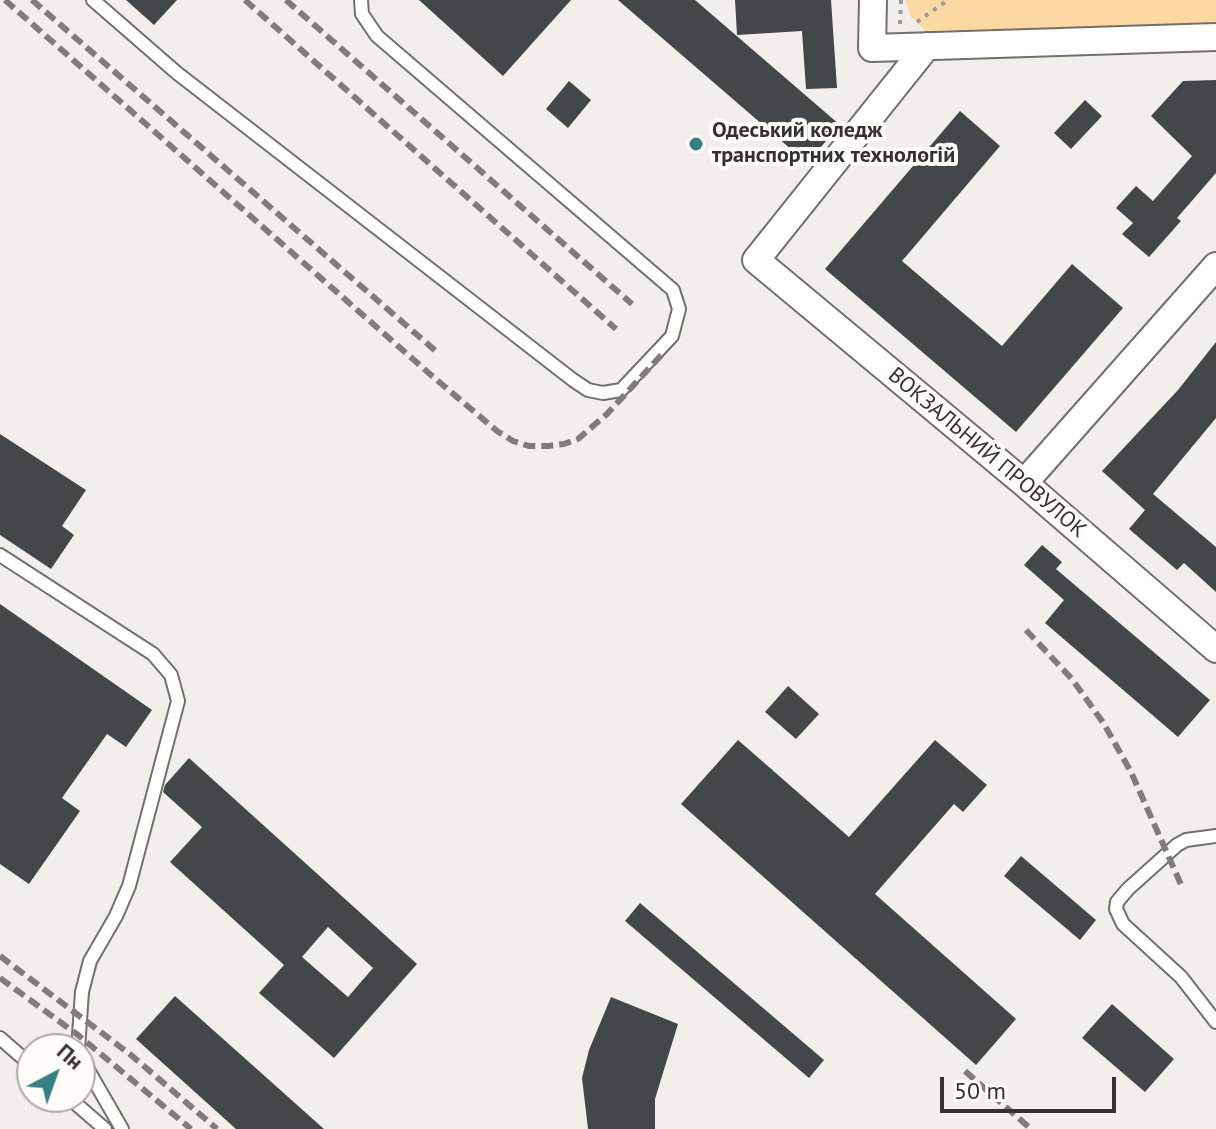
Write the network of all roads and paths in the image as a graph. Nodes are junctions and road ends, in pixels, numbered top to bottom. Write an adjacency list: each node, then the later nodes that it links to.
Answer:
1 (93, 0): 2 (lane)
2 (361, 0)
3 (873, 0): 7 (street)
4 (901, 0): 5 (path)
5 (900, 35)
6 (1216, 37): 7 (street)
7 (927, 46): 9 (street, ВОКЗАЛЬНИЙ ПРОВУЛОК)
8 (1216, 266): 9 (street)
9 (1024, 483): 11 (street, ВОКЗАЛЬНИЙ ПРОВУЛОК)
10 (0, 555): 14 (lane)
11 (1216, 649)
12 (1216, 836): 13 (lane)
13 (1216, 1022)
14 (79, 1033)
15 (0, 1038): 16 (lane)
16 (16, 1052)
17 (96, 1084): 20 (lane)
18 (86, 1113): 19 (lane)
19 (105, 1129)
20 (122, 1129)

